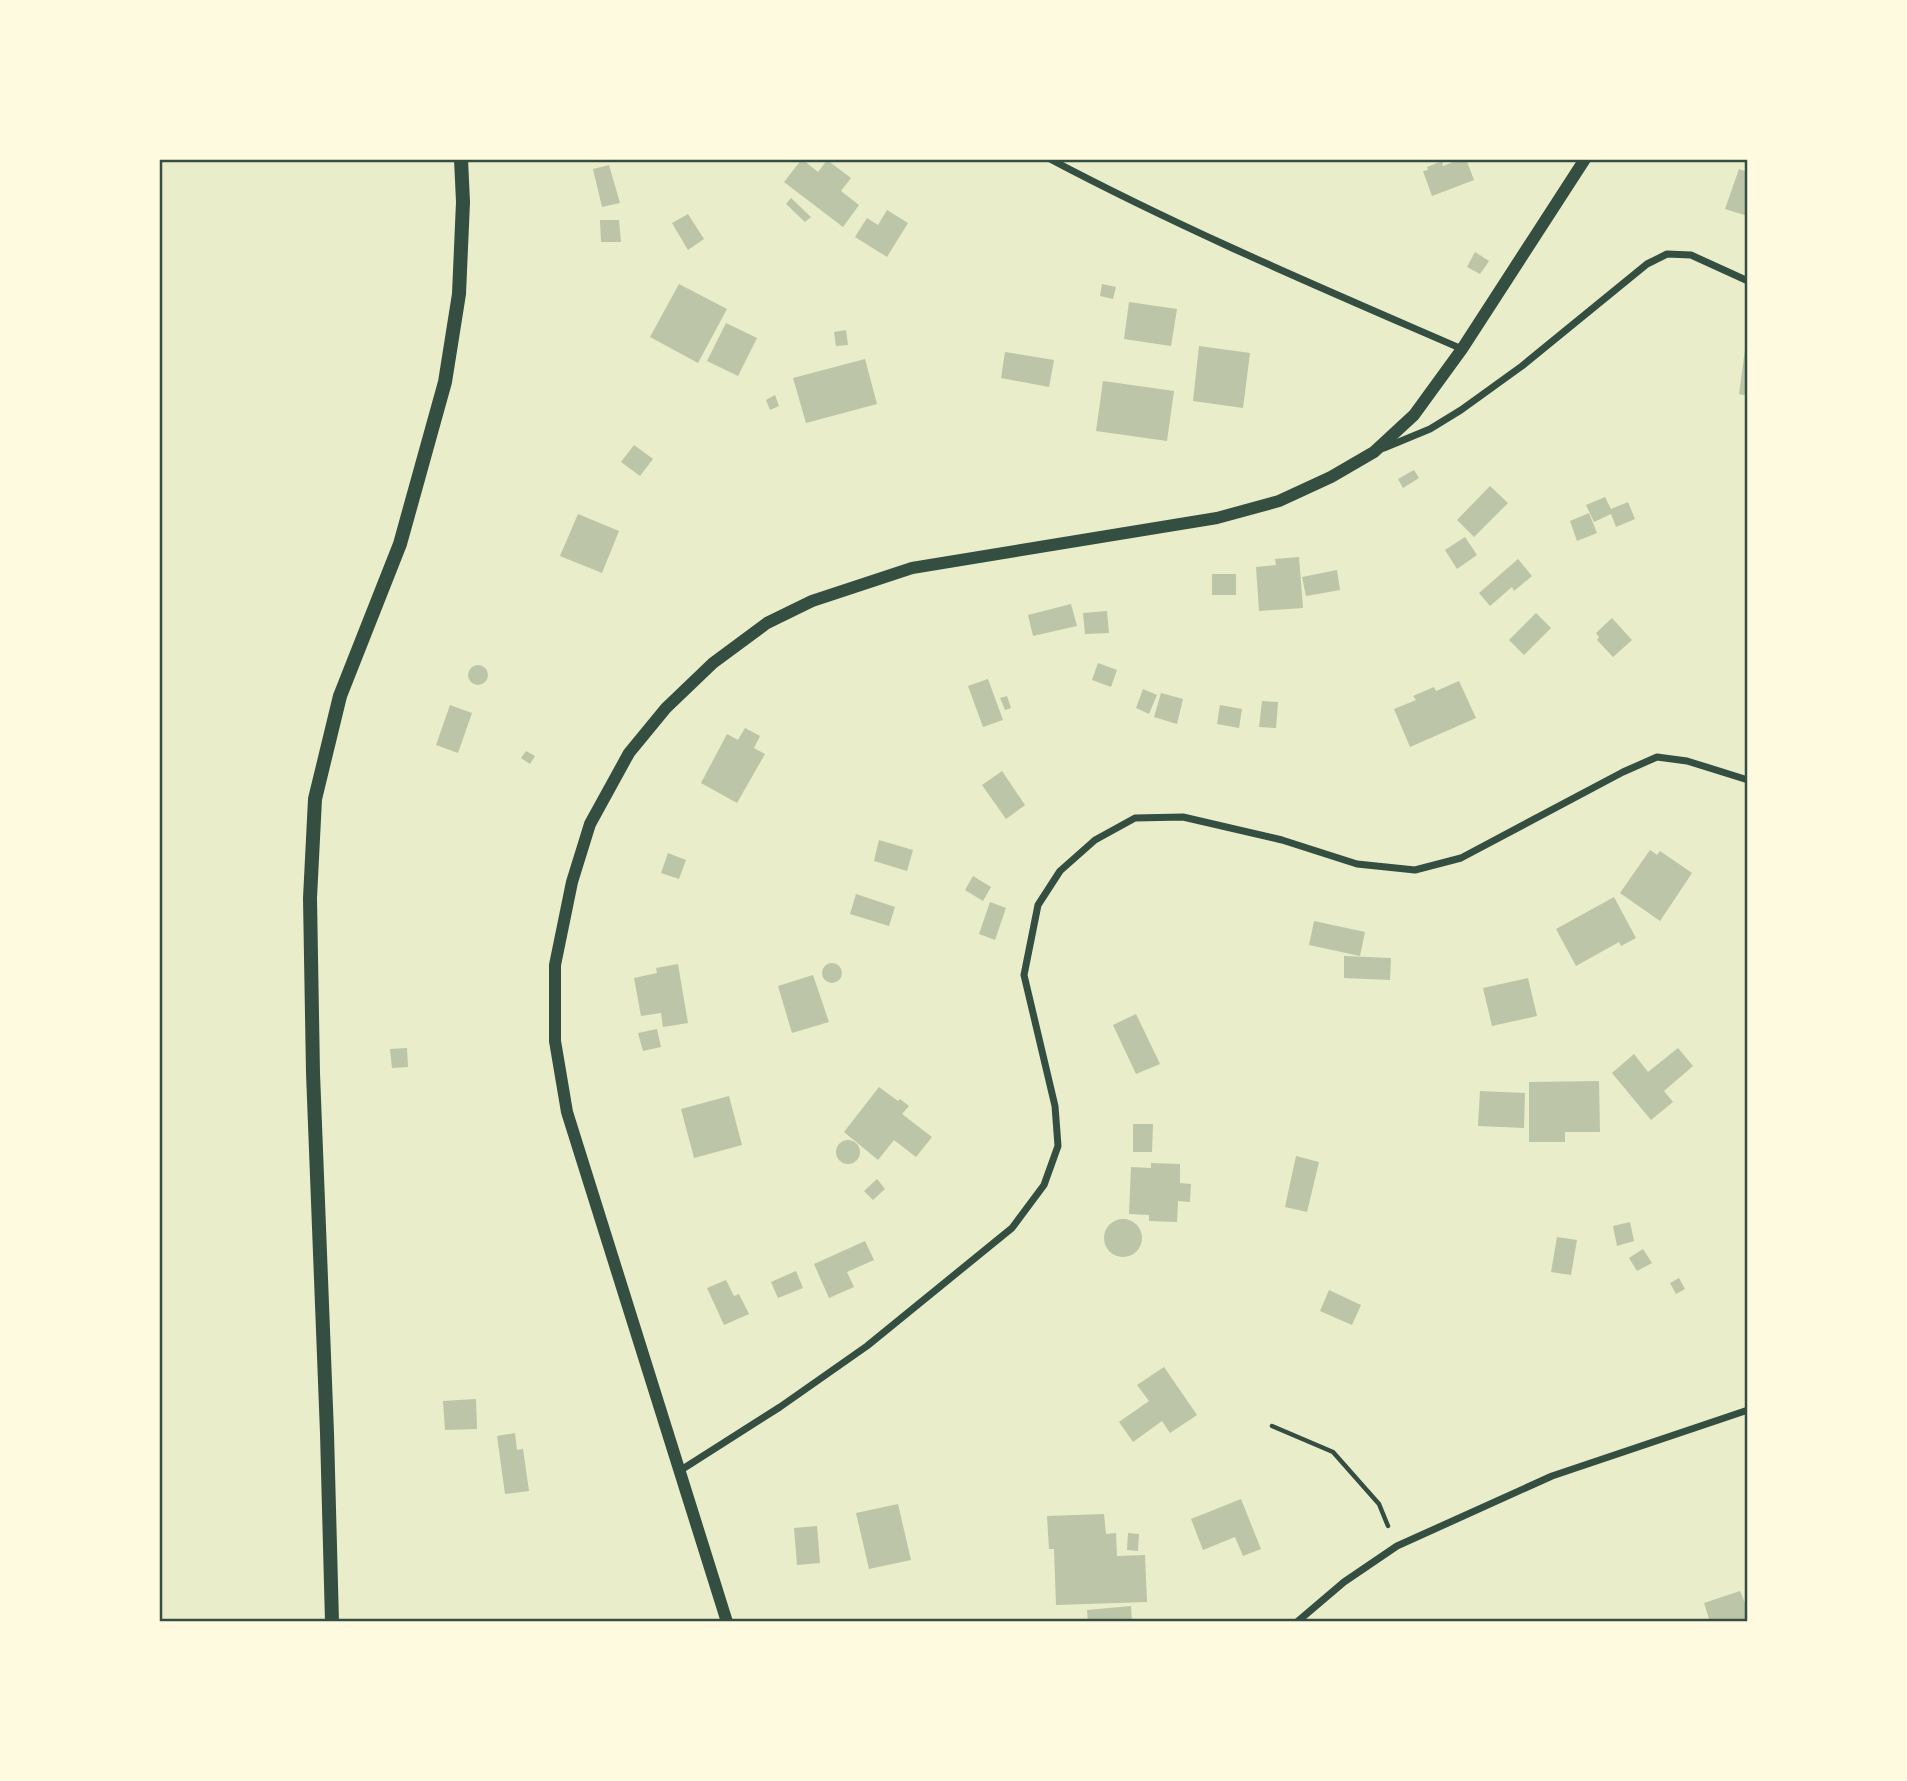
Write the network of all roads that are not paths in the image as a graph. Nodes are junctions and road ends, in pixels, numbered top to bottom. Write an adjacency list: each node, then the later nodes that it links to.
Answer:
1 (461, 159): 10 (main road)
2 (1050, 159): 5 (street)
3 (1585, 159): 5 (street)
4 (1748, 281): 6 (street)
5 (1462, 349): 6 (street)
6 (1374, 452): 9 (street)
7 (1748, 780): 9 (street)
8 (1748, 1410): 12 (street)
9 (681, 1470): 11 (street)
10 (332, 1622)
11 (727, 1622)
12 (1297, 1622)

